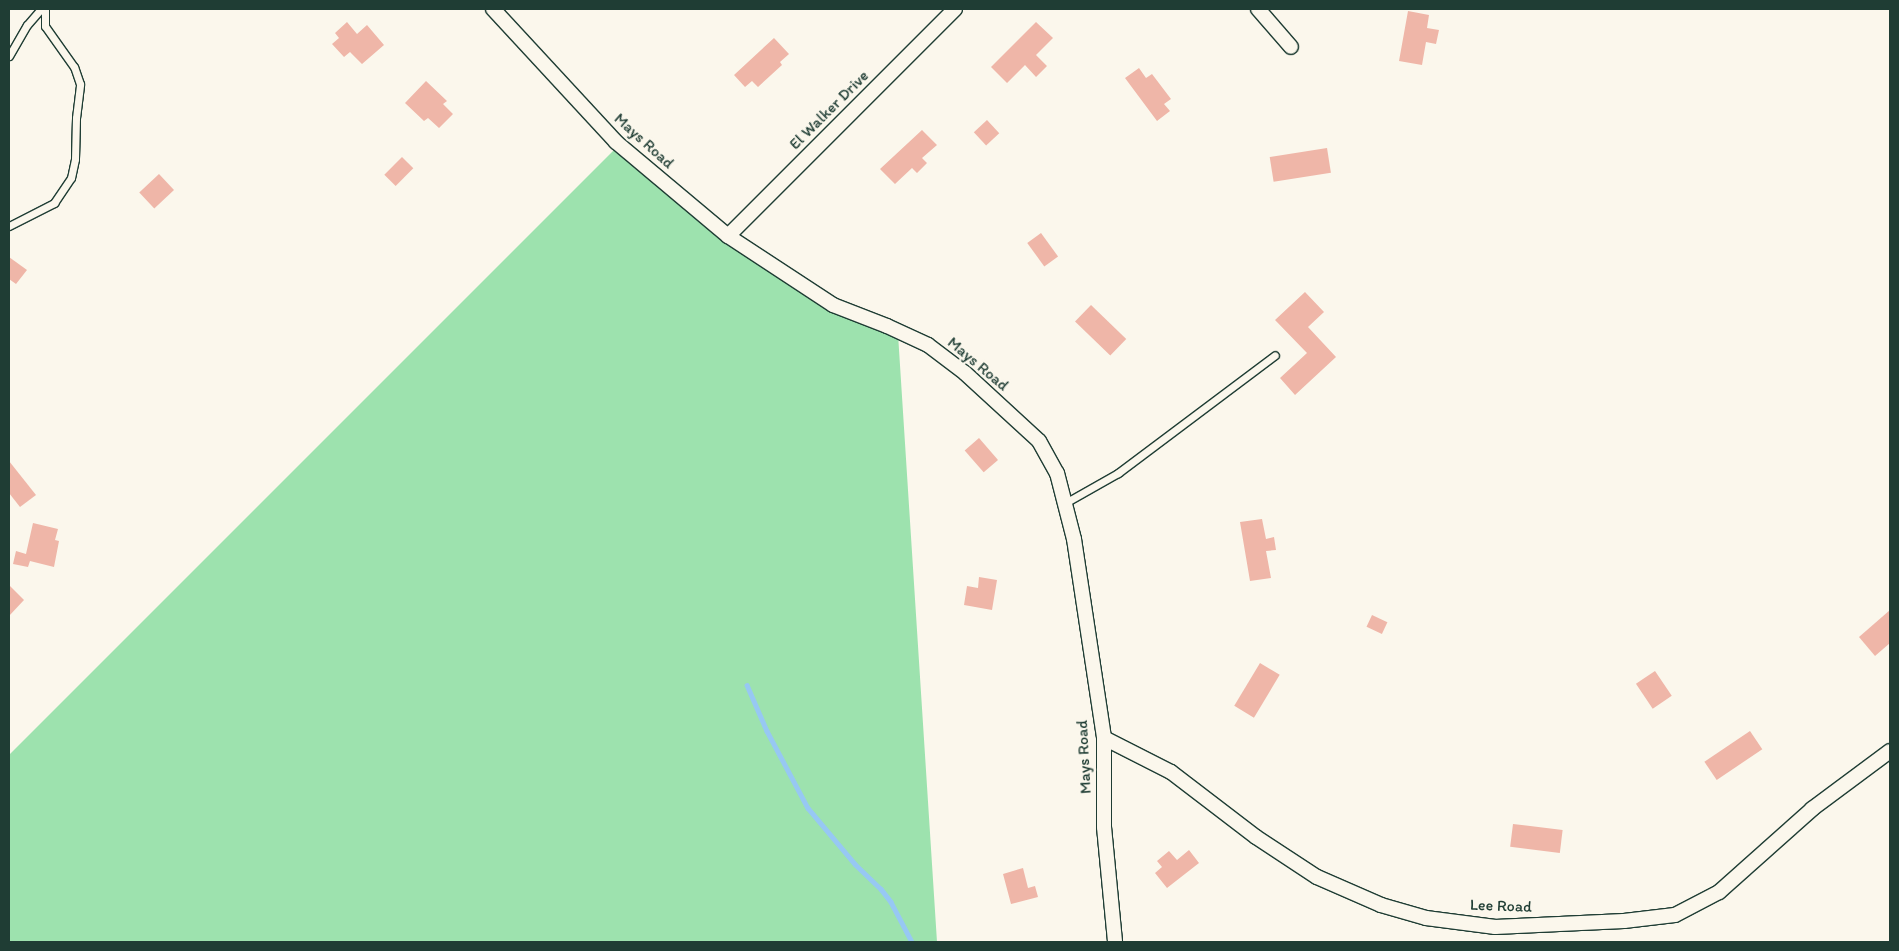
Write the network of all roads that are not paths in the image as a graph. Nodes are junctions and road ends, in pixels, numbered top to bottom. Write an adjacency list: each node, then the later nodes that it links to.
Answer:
1 (41, 9): 7 (lane)
2 (45, 9): 8 (lane)
3 (493, 9): 9 (street, Mays Road)
4 (955, 9): 9 (street, El Walker Drive)
5 (1258, 9): 6 (street)
6 (1291, 47)
7 (9, 56)
8 (9, 226)
9 (728, 236): 11 (street, Mays Road)
10 (1274, 354): 11 (lane)
11 (1065, 503): 12 (street, Mays Road)
12 (1104, 738): 13 (street, Lee Road); 14 (street, Mays Road)
13 (1890, 751)
14 (1115, 942)

